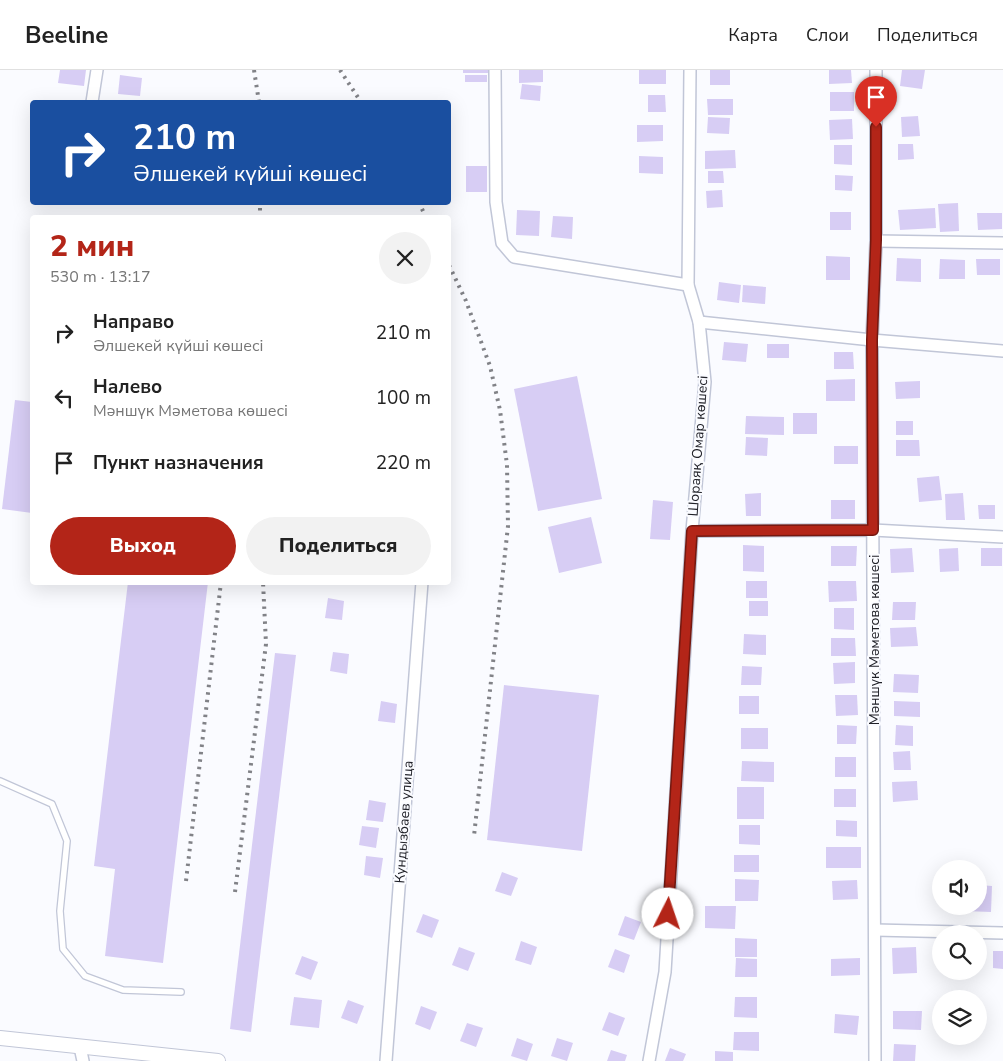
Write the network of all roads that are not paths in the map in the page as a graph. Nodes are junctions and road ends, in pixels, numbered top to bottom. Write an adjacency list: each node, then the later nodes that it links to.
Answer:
1 (97, 70): 5 (street)
2 (495, 70): 8 (street)
3 (690, 70): 8 (street, Шораяқ Омар көшесі)
4 (876, 70): 6 (street, Мәншүк Мәметова көшесі)
5 (92, 100)
6 (876, 240): 7 (street); 10 (street, Мәншүк Мәметова көшесі)
7 (1003, 243)
8 (688, 285): 9 (street, Шораяқ Омар көшесі)
9 (699, 322): 10 (street); 13 (street, Шораяқ Омар көшесі)
10 (872, 340): 11 (street); 12 (street, Мәншүк Мәметова көшесі)
11 (1003, 351)
12 (873, 530): 13 (street); 14 (street); 17 (street, Мәншүк Мәметова көшесі)
13 (692, 531): 25 (street, Шораяқ Омар көшесі)
14 (1003, 536)
15 (422, 585): 24 (street, Кундызбаев улица)
16 (0, 781): 19 (lane)
17 (875, 930): 18 (street); 26 (street, Мәншүк Мәметова көшесі)
18 (1003, 933)
19 (181, 992)
20 (0, 1038): 21 (street)
21 (80, 1047): 22 (street); 23 (street)
22 (83, 1061)
23 (218, 1061)
24 (386, 1061)
25 (649, 1061)
26 (875, 1061)

